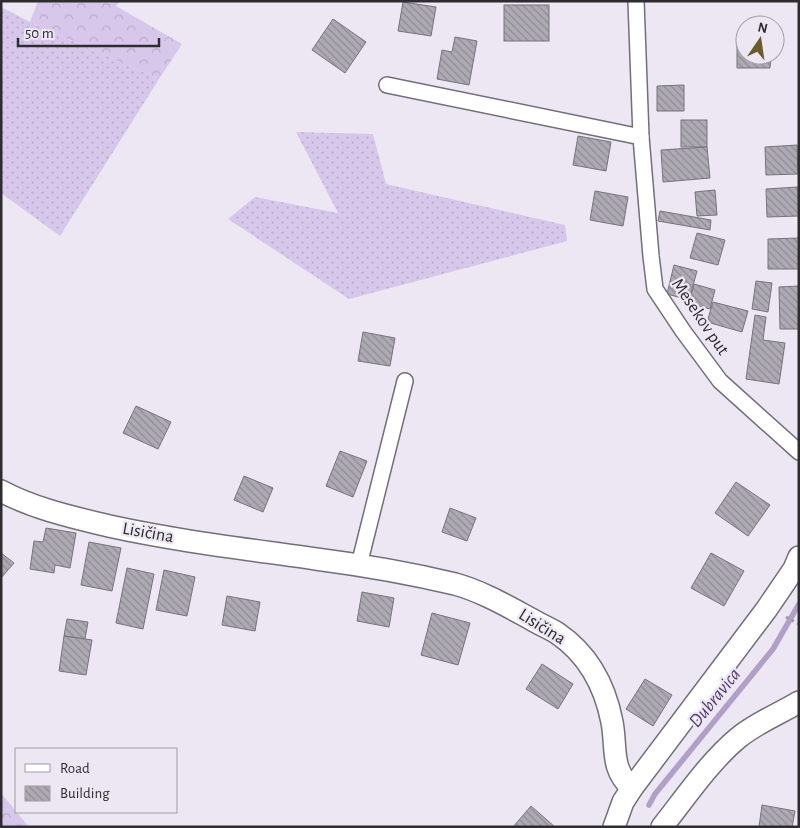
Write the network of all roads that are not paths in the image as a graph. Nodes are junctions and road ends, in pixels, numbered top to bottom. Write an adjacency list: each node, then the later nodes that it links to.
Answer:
1 (636, 1): 3 (street, Mesekov put)
2 (387, 85): 3 (street)
3 (642, 137): 5 (street, Mesekov put)
4 (404, 381): 8 (street)
5 (799, 452)
6 (1, 491): 8 (street, Lisičina)
7 (799, 557): 10 (street)
8 (359, 565): 10 (street, Lisičina)
9 (799, 702): 12 (street)
10 (632, 788): 11 (street)
11 (617, 823)
12 (662, 827)

